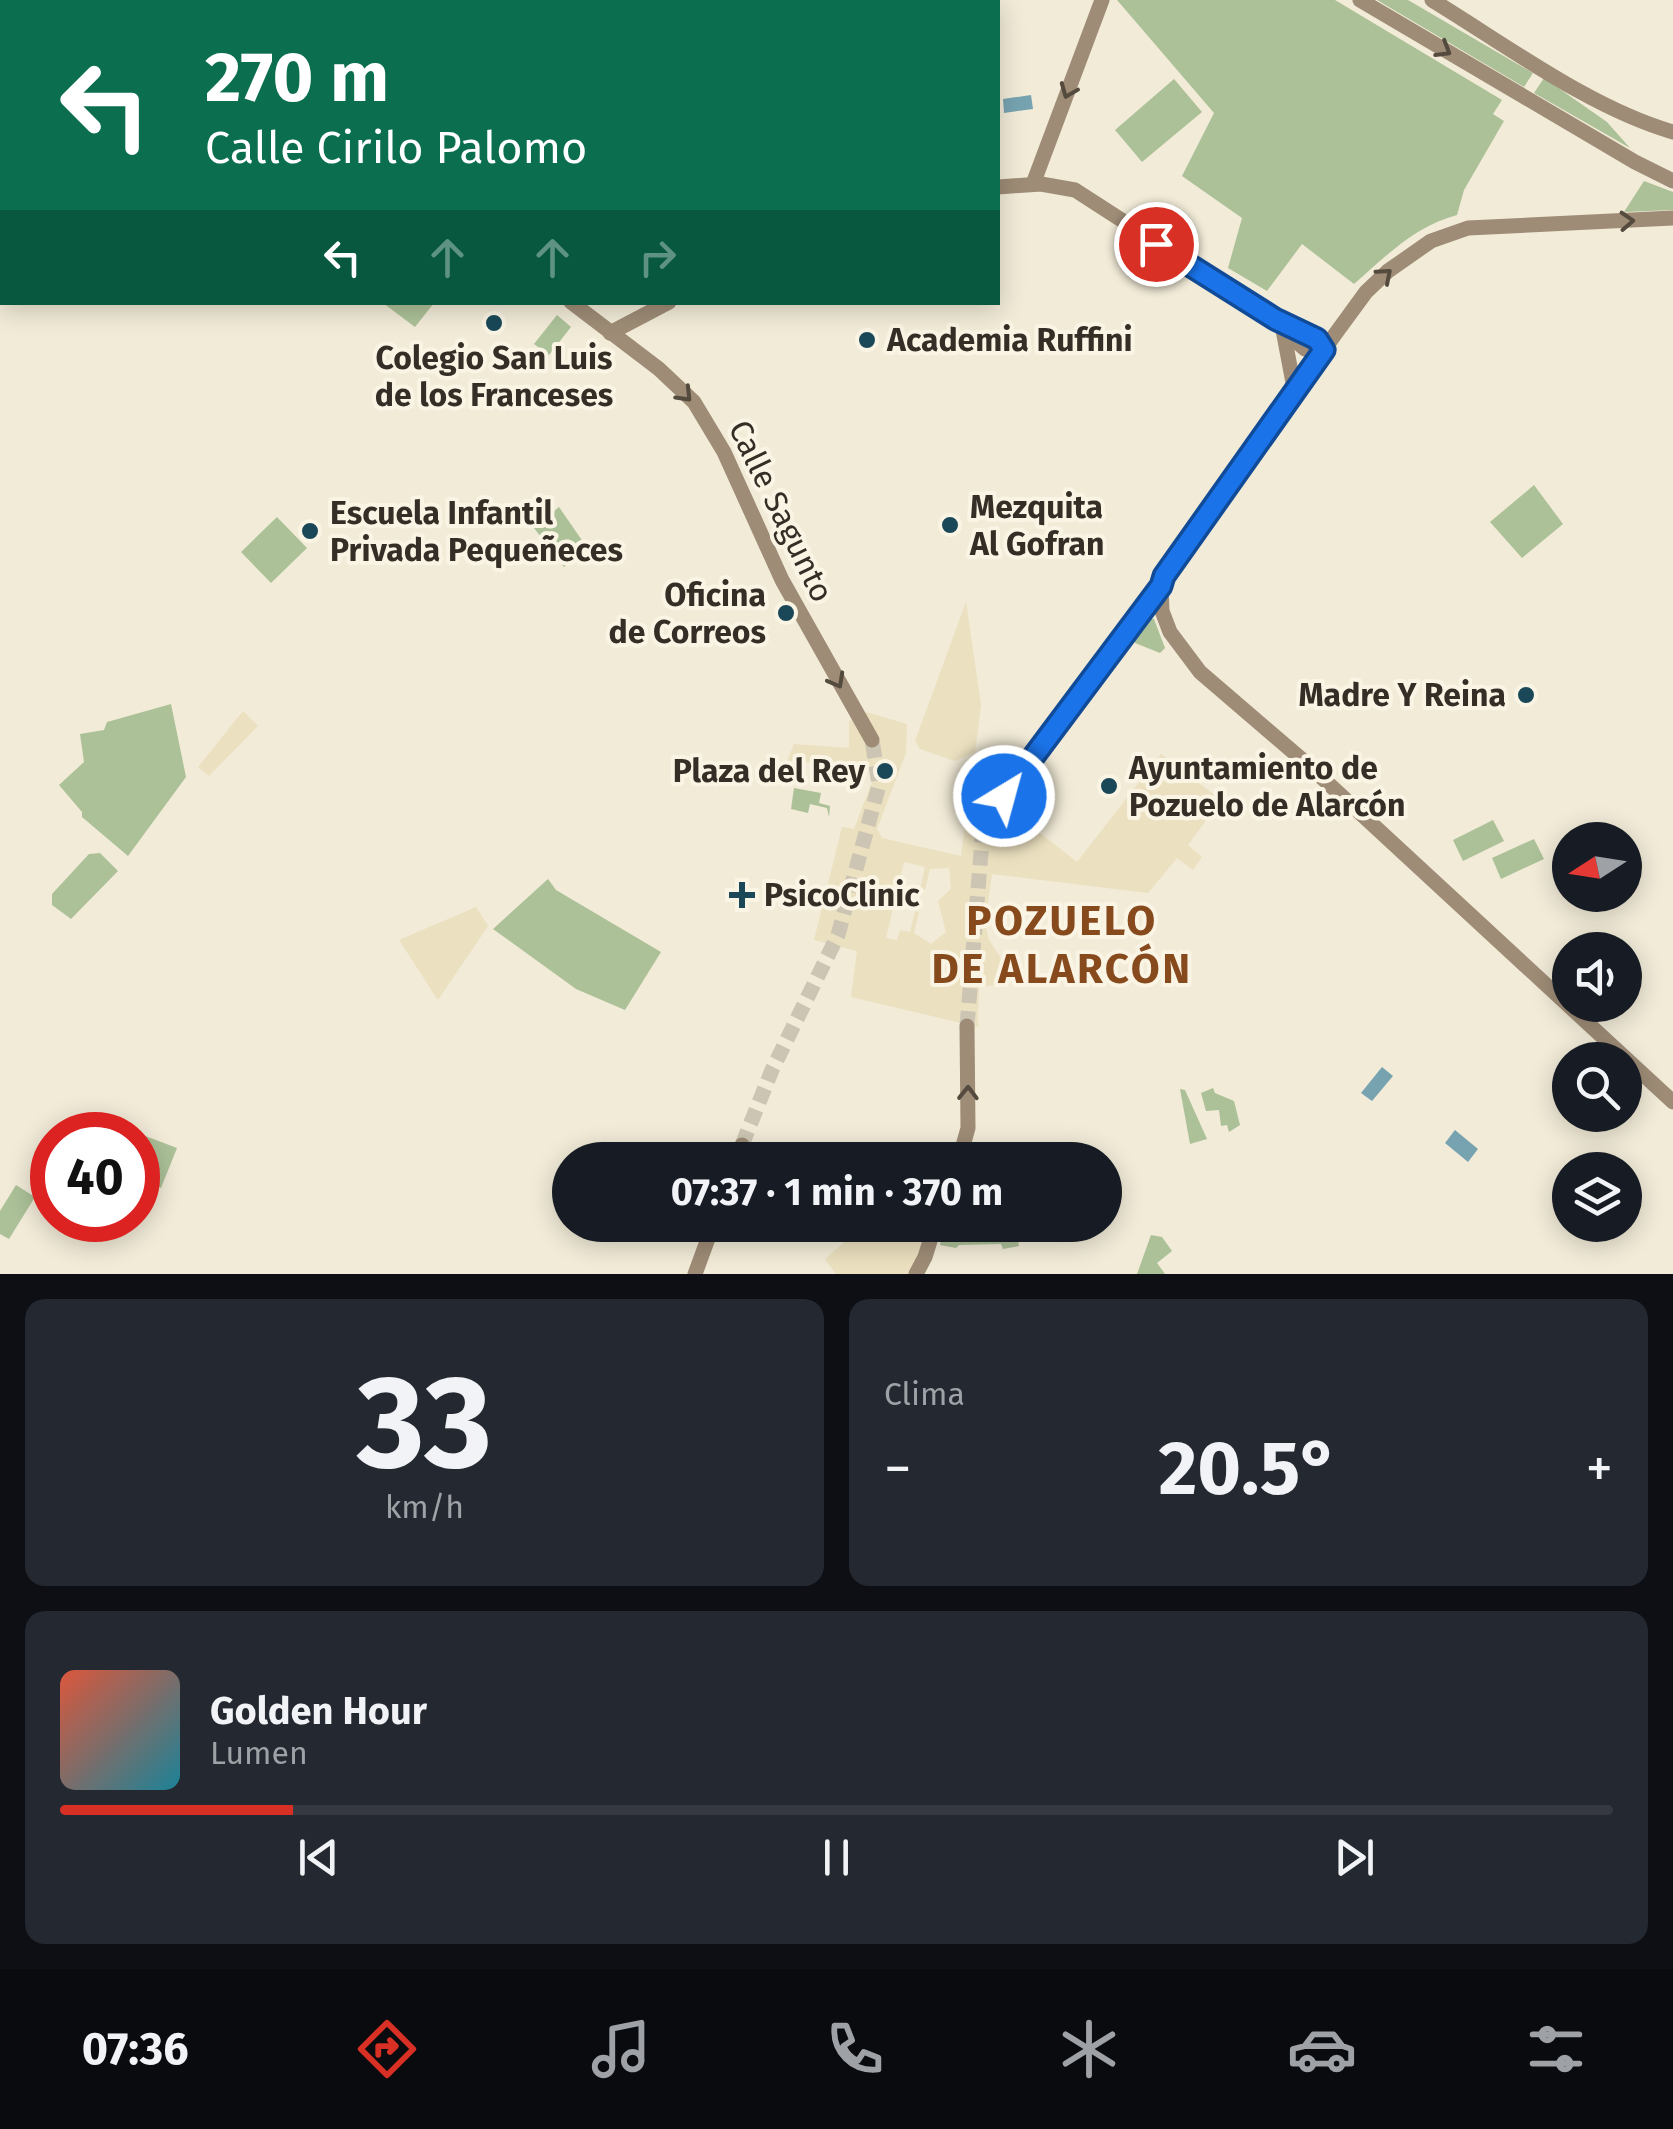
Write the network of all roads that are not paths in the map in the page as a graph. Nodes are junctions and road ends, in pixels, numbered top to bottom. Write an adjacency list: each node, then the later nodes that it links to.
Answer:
1 (1102, 0): 6 (street, one-way to 6)
2 (1360, 0): 5 (street, one-way to 5)
3 (1432, 0): 4 (street)
4 (1673, 132)
5 (1673, 181)
6 (1033, 184): 7 (street); 11 (street)
7 (1000, 187)
8 (1673, 218): 13 (street, one-way to 8)
9 (576, 305): 12 (street, Calle Sagunto)
10 (663, 305): 12 (street)
11 (1279, 325): 13 (street); 14 (street)
12 (610, 334): 16 (street, Calle Sagunto, one-way to 16)
13 (1324, 350): 14 (street)
14 (1295, 393): 15 (street)
15 (1161, 586): 17 (street); 19 (street)
16 (872, 740)
17 (1004, 796)
18 (967, 1026): 20 (street, one-way to 18)
19 (1673, 1102)
20 (964, 1142)
21 (707, 1242): 23 (street)
22 (931, 1242): 24 (street)
23 (695, 1274)
24 (916, 1274)

